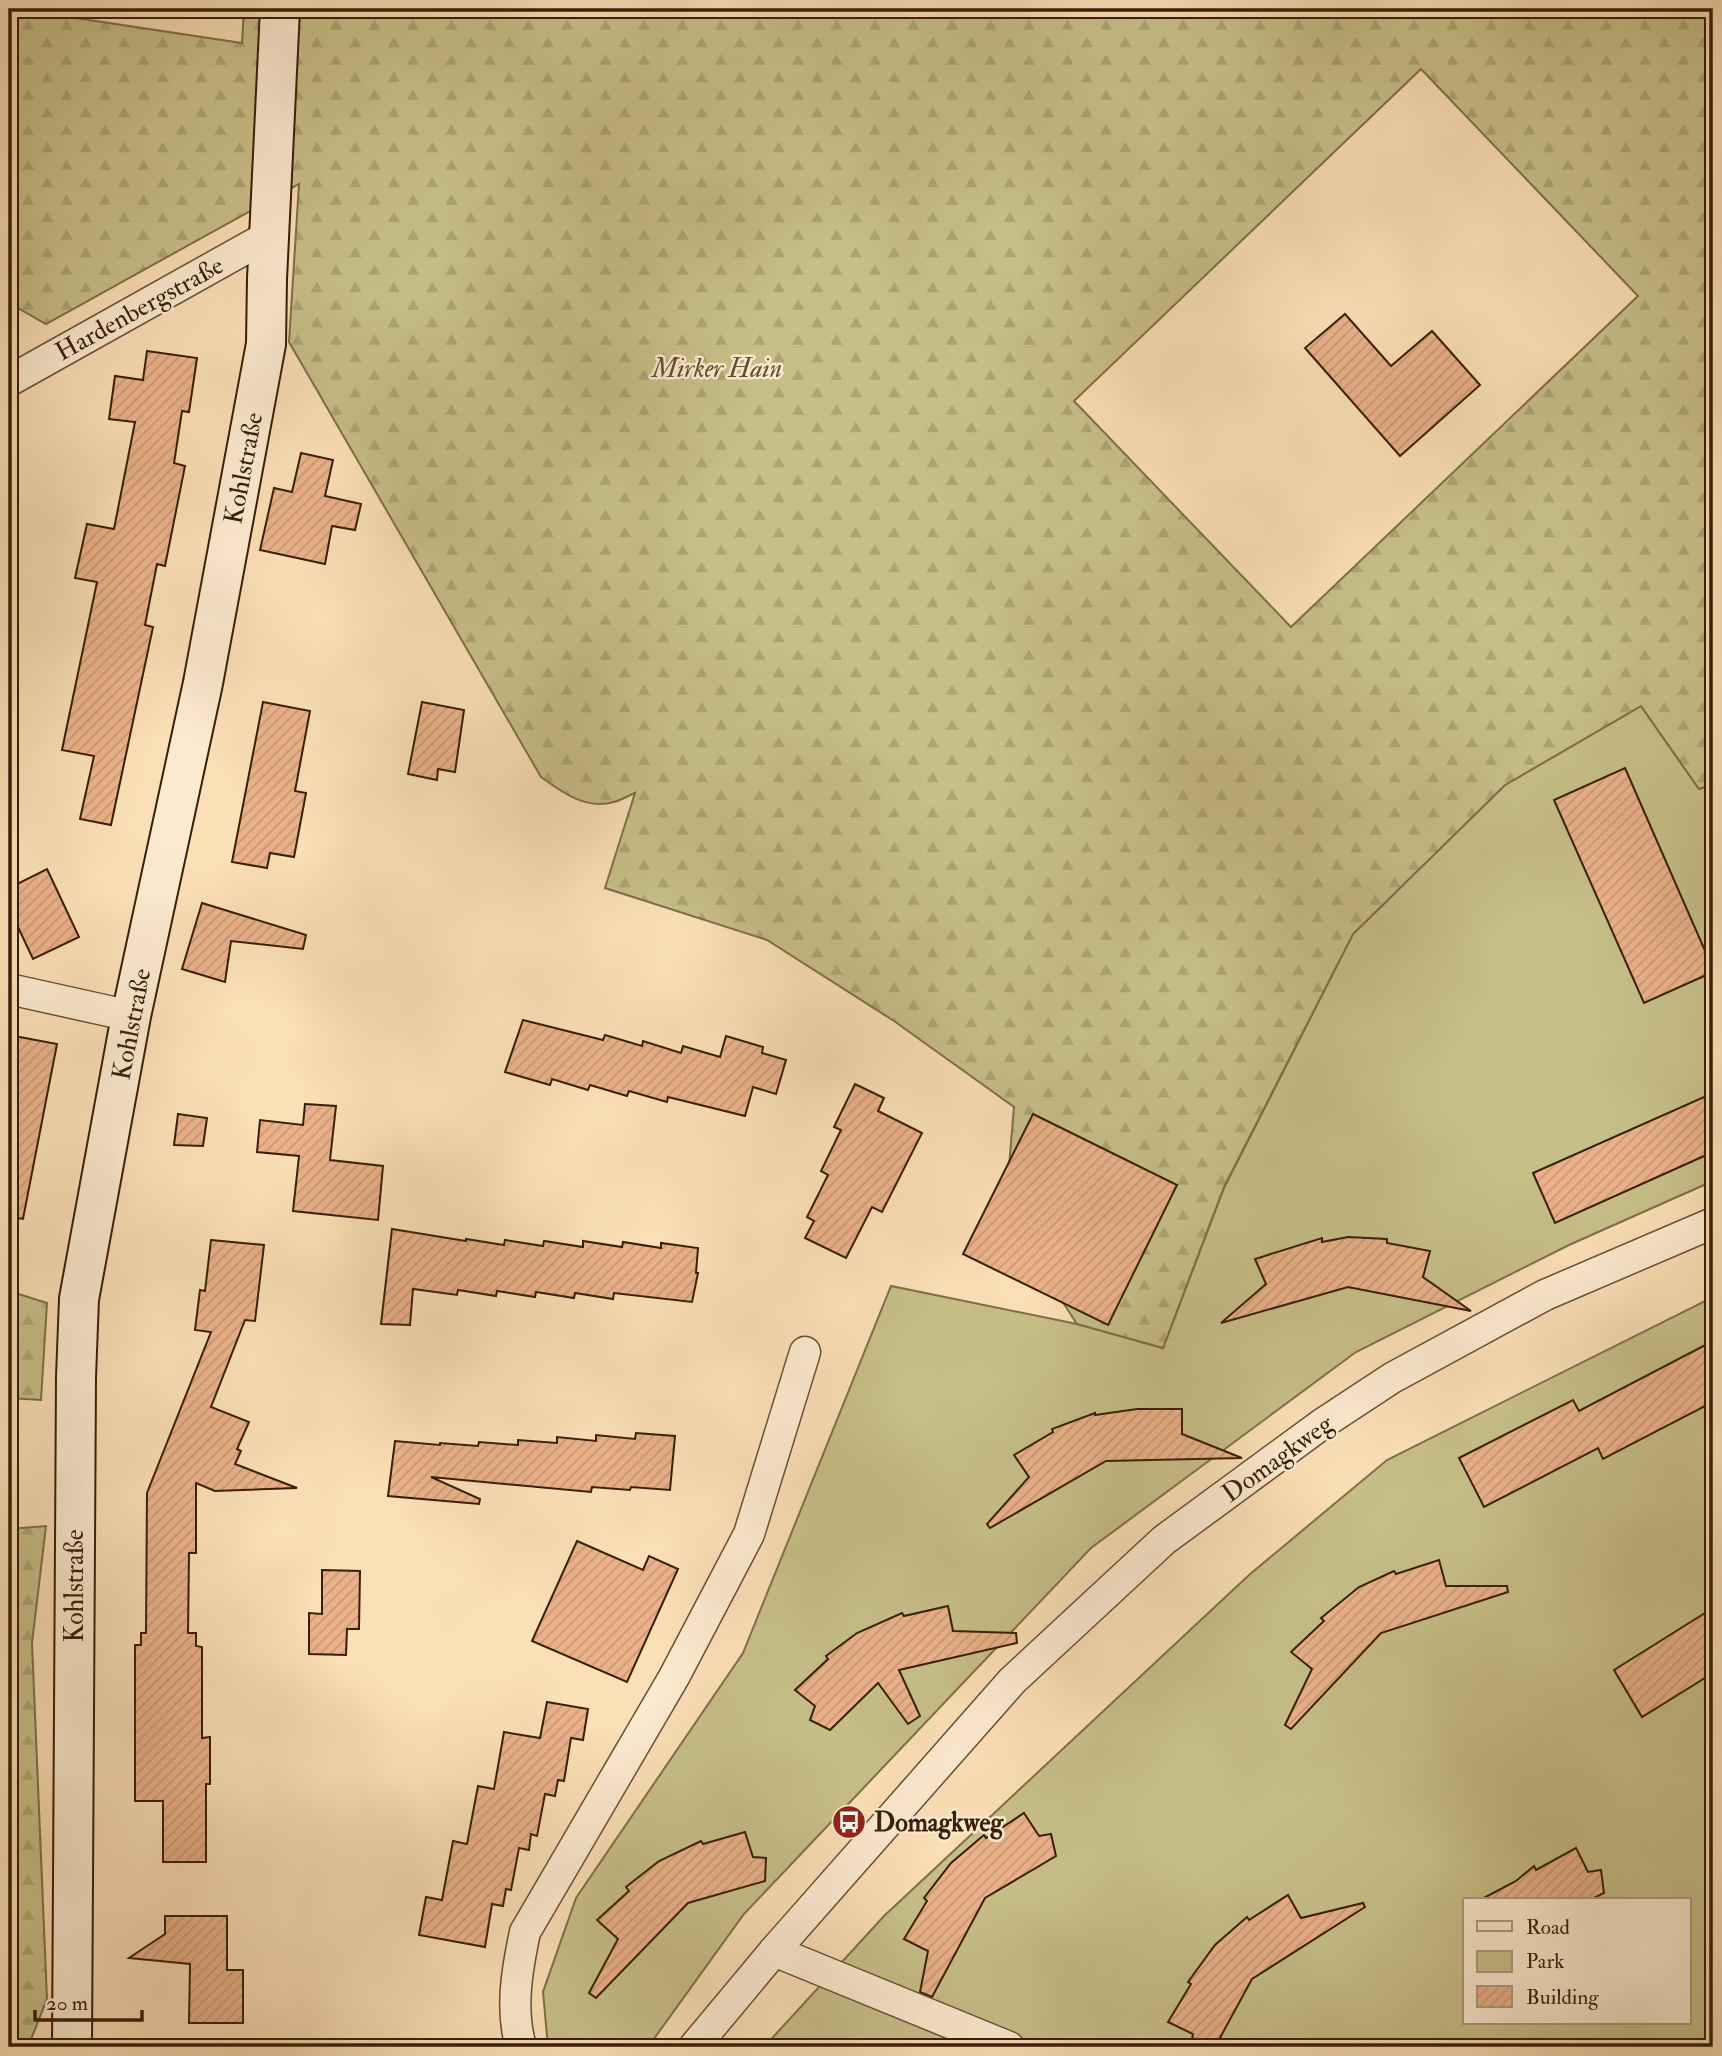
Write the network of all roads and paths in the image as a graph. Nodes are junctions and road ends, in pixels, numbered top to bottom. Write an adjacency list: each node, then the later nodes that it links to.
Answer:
1 (281, 9): 2 (street, Kohlstraße)
2 (270, 235): 3 (street, Hardenbergstraße); 5 (street, Kohlstraße)
3 (9, 381)
4 (9, 989): 5 (street)
5 (131, 1016): 9 (street, Kohlstraße)
6 (1713, 1223): 8 (street, Domagkweg)
7 (805, 1352): 10 (street)
8 (774, 1951): 11 (street, Domagkweg); 12 (street)
9 (72, 2047)
10 (521, 2047)
11 (694, 2047)
12 (1009, 2047)

